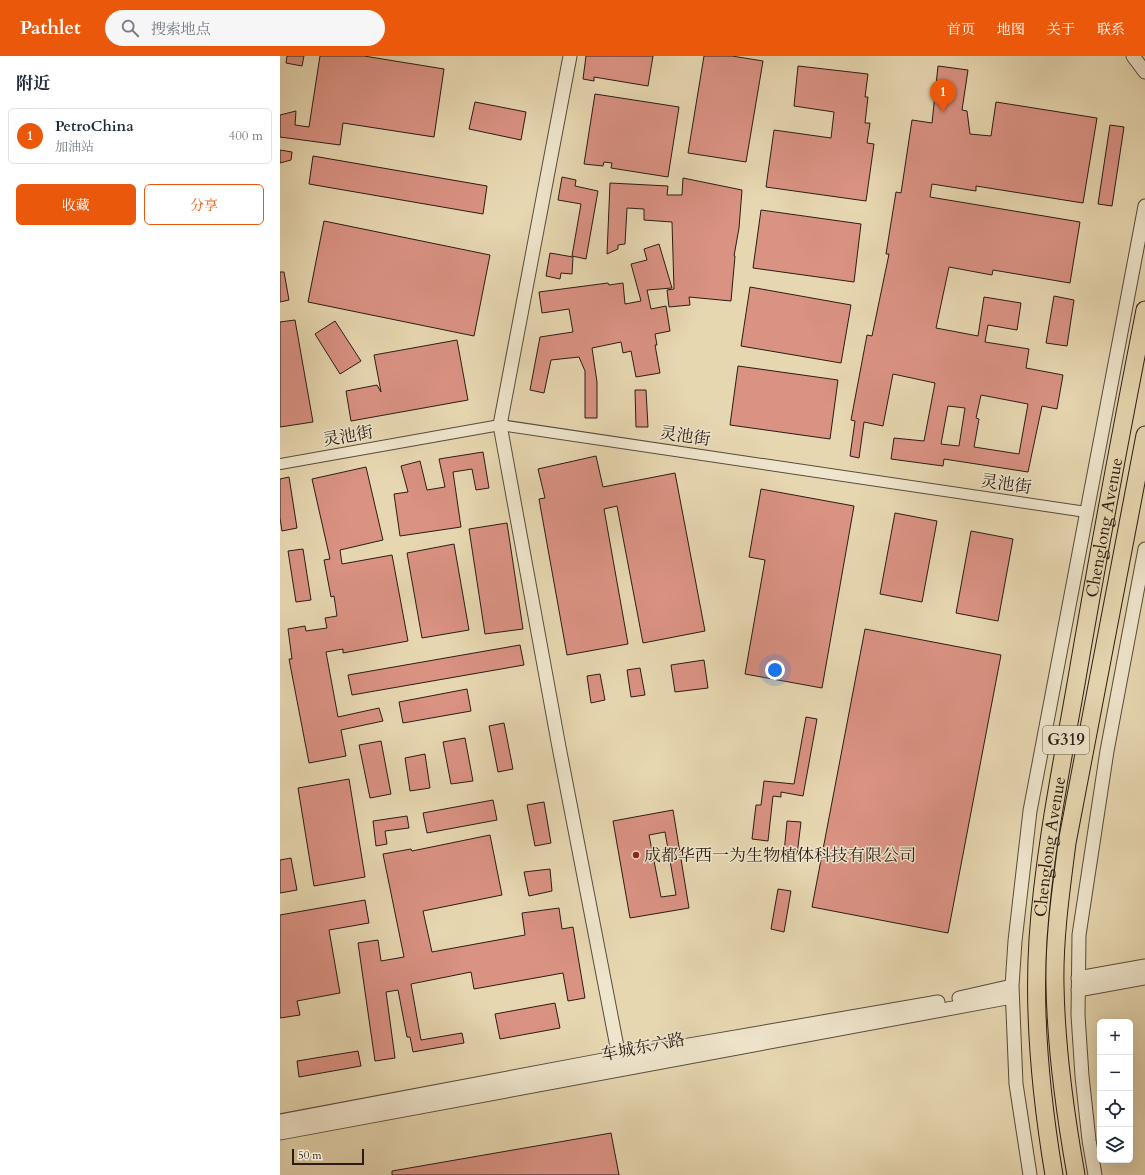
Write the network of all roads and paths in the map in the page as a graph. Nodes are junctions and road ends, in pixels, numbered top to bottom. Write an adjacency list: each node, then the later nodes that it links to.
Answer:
1 (570, 56): 6 (street)
2 (1134, 56): 3 (street)
3 (1145, 72)
4 (1145, 206): 9 (street)
5 (1145, 310): 19 (highway, Chenglong Avenue / G319)
6 (500, 425): 8 (street, 灵池街); 9 (street, 灵池街); 15 (street)
7 (1145, 435): 20 (highway, Chenglong Avenue / G319)
8 (280, 464)
9 (1086, 512): 14 (street)
10 (1145, 549): 13 (street)
11 (1145, 966): 13 (street)
12 (1145, 978): 13 (street)
13 (1078, 984): 21 (street)
14 (1012, 992): 15 (street, 车城东六路); 17 (street, 车城东六路); 18 (street)
15 (619, 1057): 16 (street, 车城东六路)
16 (280, 1121)
17 (280, 1133)
18 (1030, 1175)
19 (1054, 1175)
20 (1076, 1175)
21 (1095, 1175)

